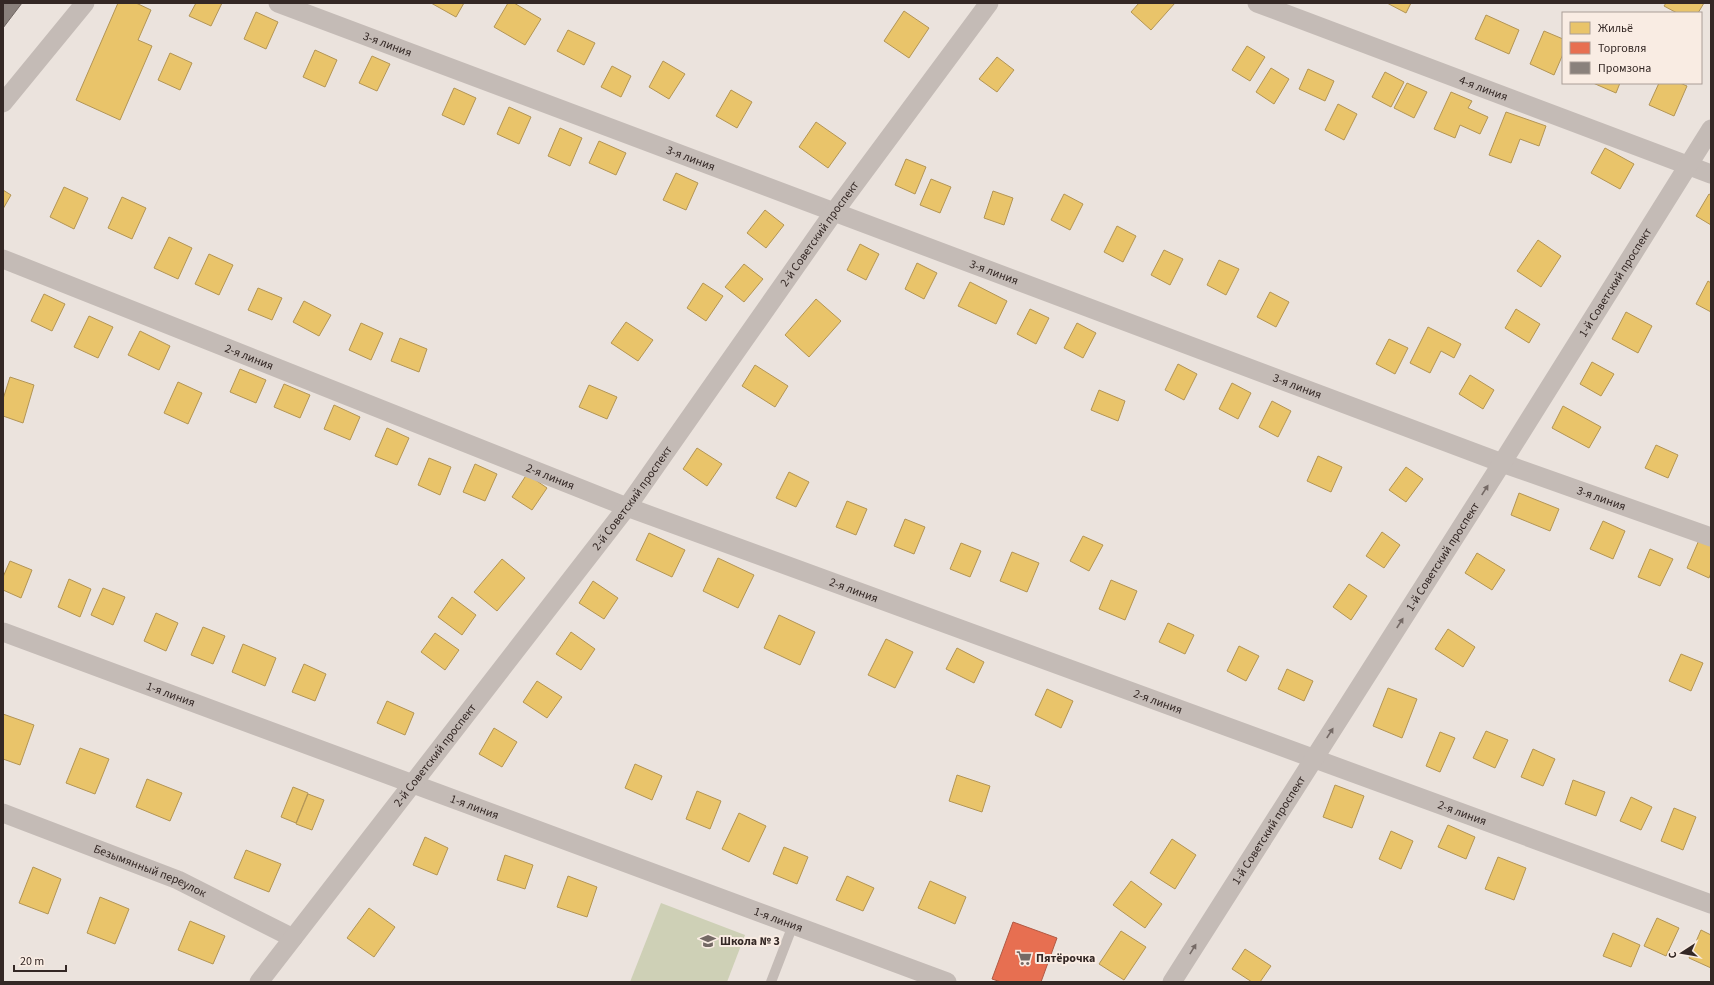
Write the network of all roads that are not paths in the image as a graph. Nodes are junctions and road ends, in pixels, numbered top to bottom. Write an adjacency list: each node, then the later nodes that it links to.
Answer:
1 (85, 3): 5 (street)
2 (278, 3): 9 (street, 3-я линия)
3 (989, 3): 9 (street, 2-й Советский проспект)
4 (1257, 3): 7 (street, 4-я линия)
5 (3, 102)
6 (1711, 129): 7 (street, 1-й Советский проспект)
7 (1689, 166): 8 (street, 4-я линия); 11 (street, 1-й Советский проспект)
8 (1711, 174)
9 (834, 212): 11 (street, 3-я линия); 12 (street, 2-й Советский проспект)
10 (3, 260): 12 (street, 2-я линия)
11 (1502, 463): 13 (street, 3-я линия); 15 (street, 1-й Советский проспект, one-way to 11)
12 (627, 506): 15 (street, 2-я линия); 16 (street, 2-й Советский проспект)
13 (1711, 537)
14 (3, 632): 16 (street, 1-я линия)
15 (1313, 759): 18 (street, 2-я линия); 24 (street, 1-й Советский проспект, one-way to 15)
16 (413, 785): 19 (street, 1-я линия); 20 (street, 2-й Советский проспект)
17 (3, 813): 20 (street, Безымянный переулок)
18 (1711, 904)
19 (793, 925): 22 (lane); 23 (street, 1-я линия)
20 (292, 938): 21 (street, 2-й Советский проспект)
21 (259, 982)
22 (770, 982)
23 (946, 982)
24 (1172, 982)

